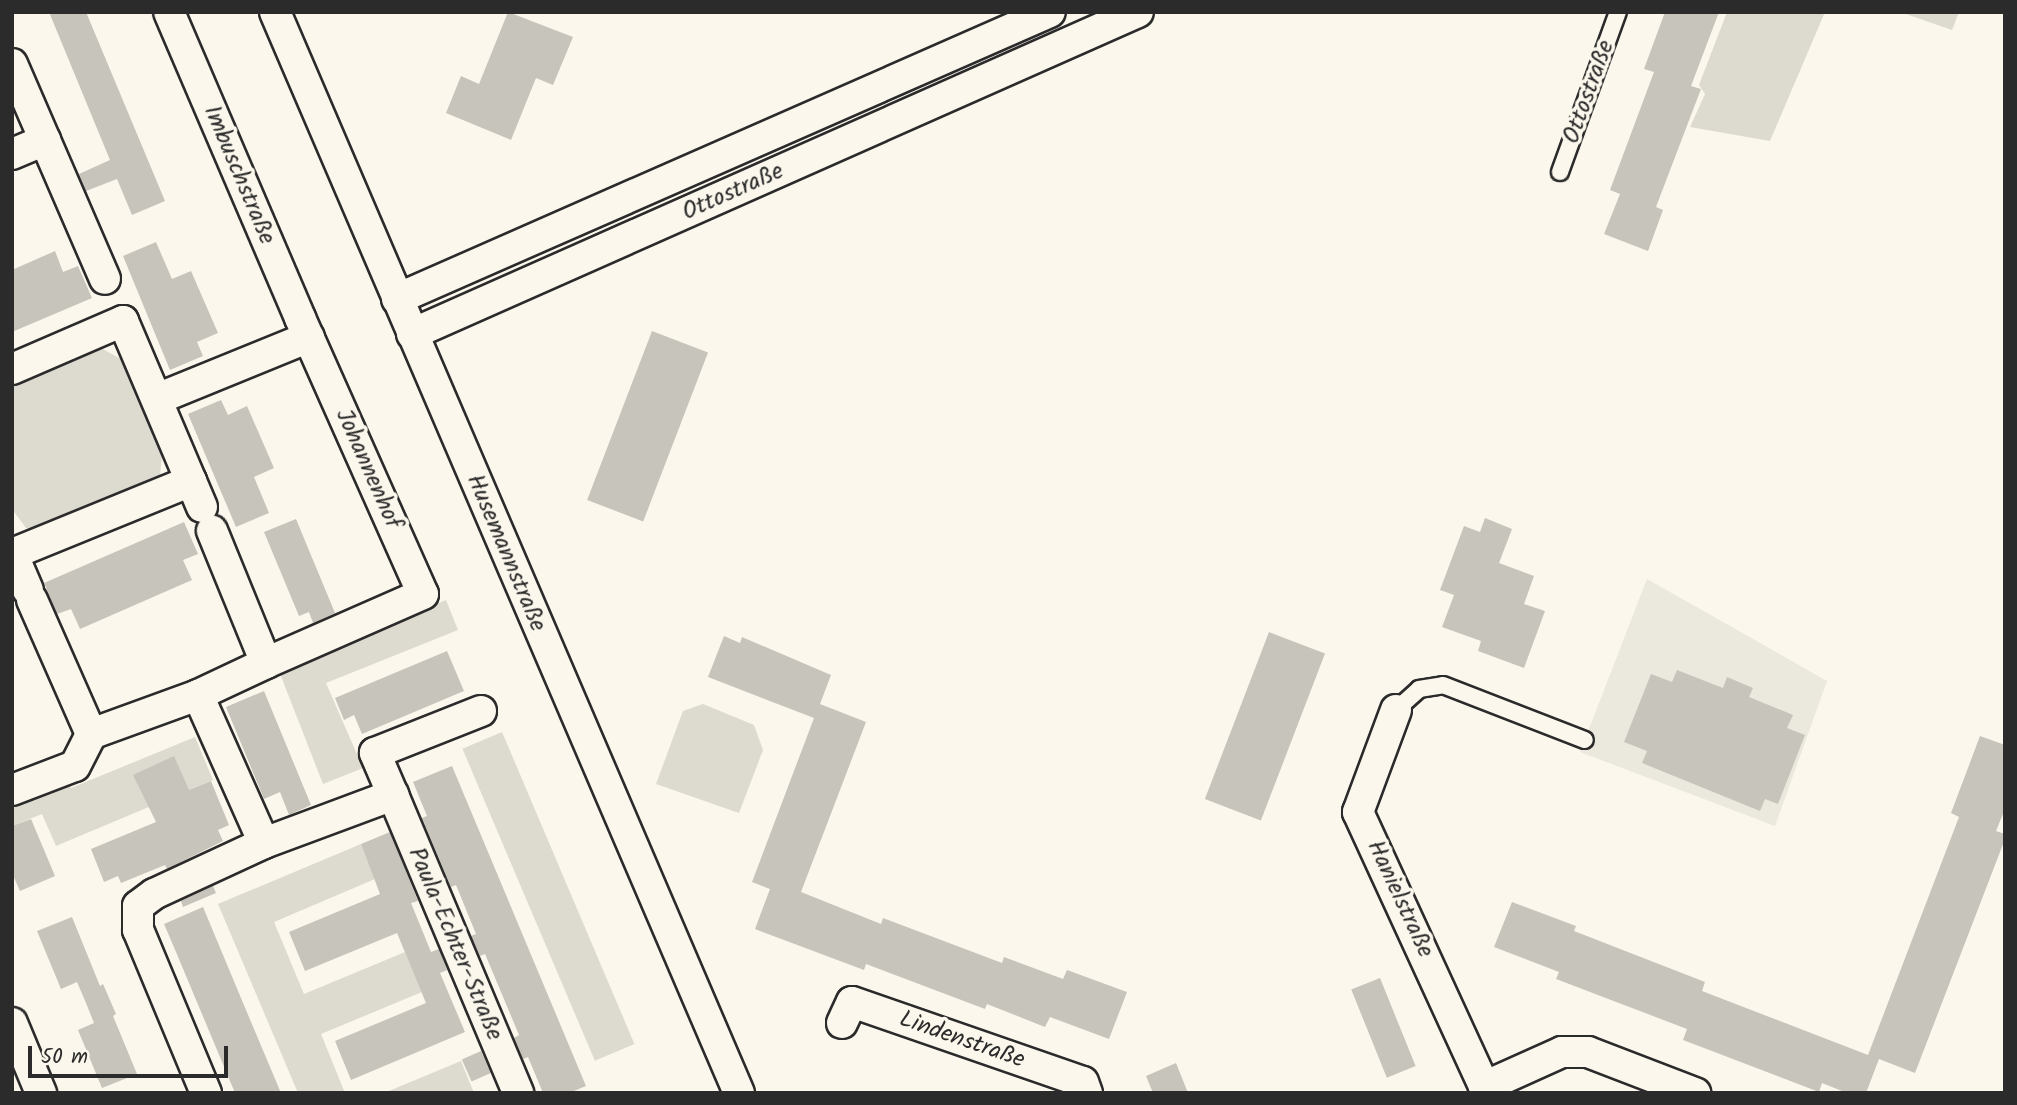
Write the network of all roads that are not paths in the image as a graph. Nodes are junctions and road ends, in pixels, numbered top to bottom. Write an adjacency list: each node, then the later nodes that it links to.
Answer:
1 (169, 12): 14 (street, Imbuschstraße)
2 (275, 12): 11 (street, Husemannstraße)
3 (1138, 12): 6 (street, Ottostraße)
4 (1618, 12): 10 (lane, Ottostraße)
5 (1043, 14): 6 (street, Ottostraße); 11 (street, Ottostraße)
6 (1054, 49): 13 (street, Ottostraße)
7 (12, 64): 8 (street)
8 (45, 140): 9 (street); 12 (street)
9 (12, 153)
10 (1560, 172)
11 (397, 299): 13 (street, Husemannstraße)
12 (123, 321): 15 (street); 16 (street)
13 (412, 334): 34 (street, Husemannstraße)
14 (309, 337): 16 (street); 19 (street, Johannenhof)
15 (12, 369)
16 (157, 399): 17 (street)
17 (201, 506): 18 (street); 19 (street)
18 (12, 554): 23 (street)
19 (266, 663): 20 (street, Johannenhof)
20 (198, 695): 23 (street, Johannenhof); 27 (street)
21 (1396, 709): 24 (lane); 30 (street, Hanielstraße)
22 (481, 711): 26 (street, Paula-Echter-Straße)
23 (91, 734): 25 (street)
24 (1585, 740)
25 (12, 790)
26 (393, 794): 27 (street); 33 (street, Paula-Echter-Straße)
27 (264, 843): 32 (street)
28 (12, 1023): 31 (street)
29 (842, 1023): 35 (street, Lindenstraße)
30 (1486, 1090): 36 (street, Hanielstraße)
31 (41, 1093)
32 (206, 1093)
33 (518, 1093)
34 (739, 1093)
35 (1087, 1093)
36 (1695, 1093)

